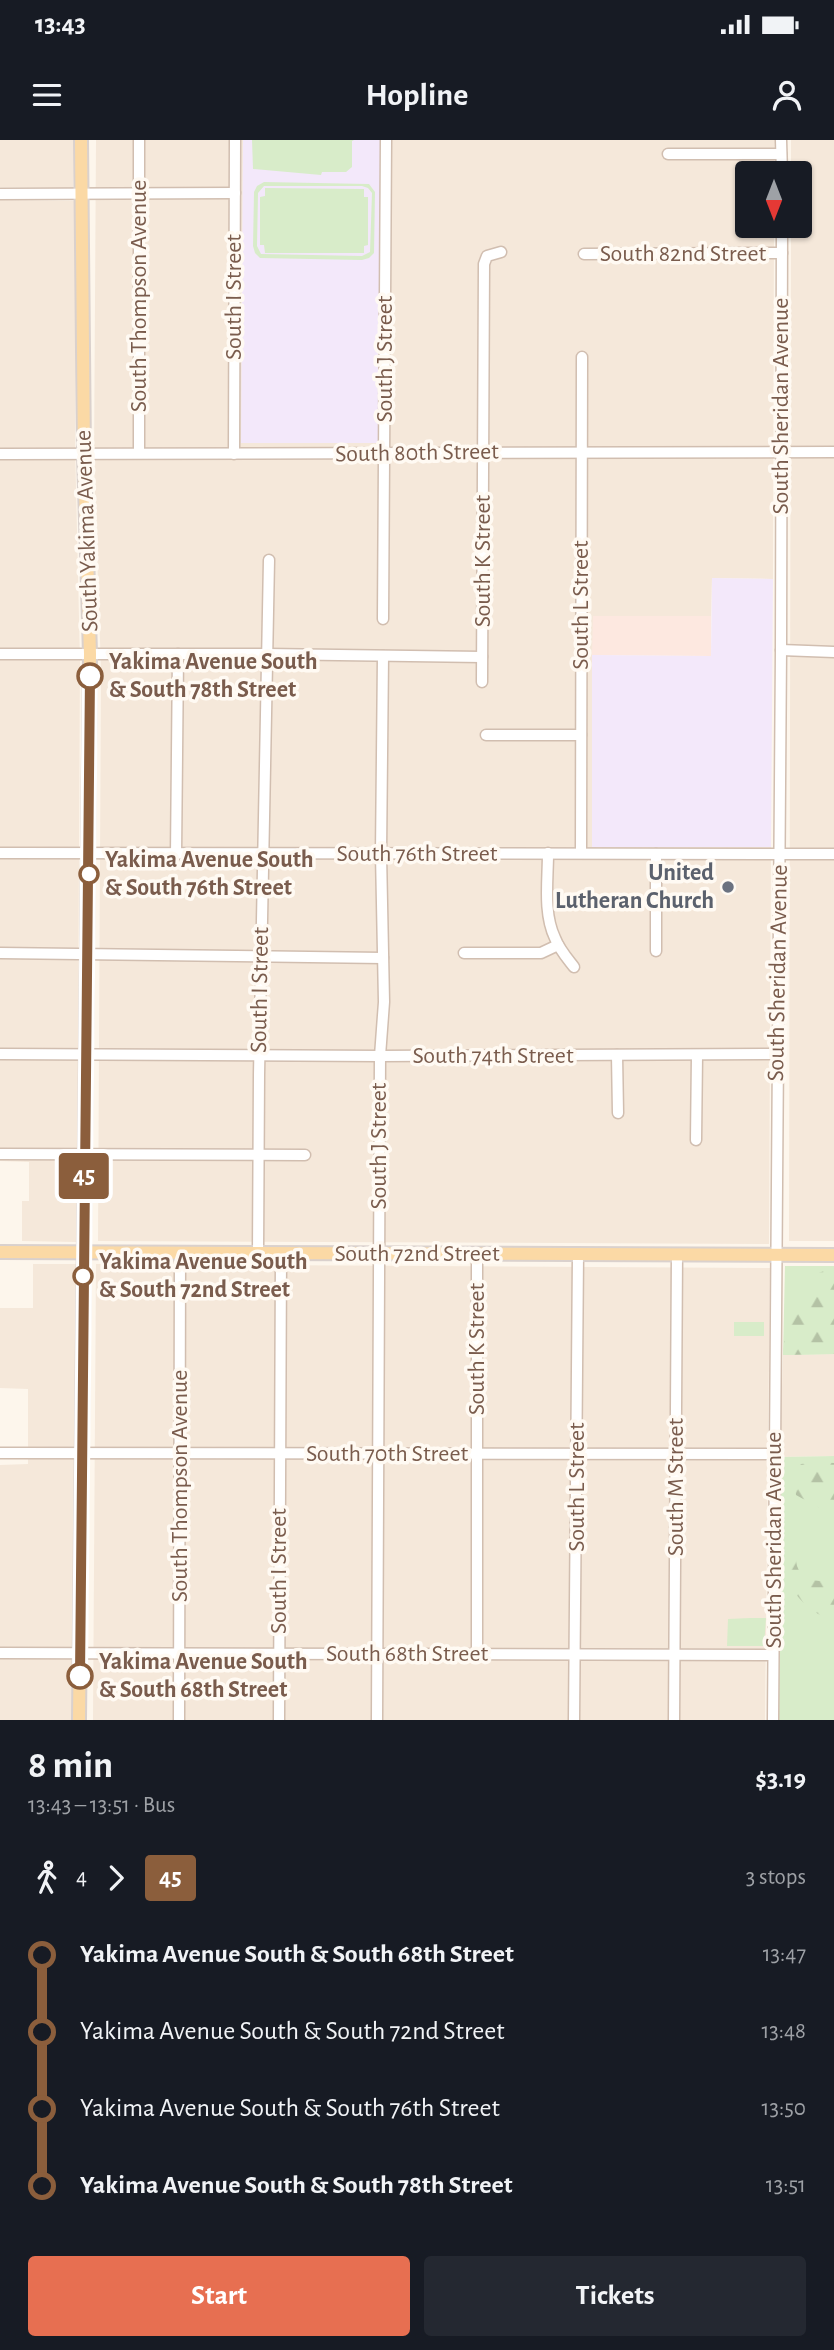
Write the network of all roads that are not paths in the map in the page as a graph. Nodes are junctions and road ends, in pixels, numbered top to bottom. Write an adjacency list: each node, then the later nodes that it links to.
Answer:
1 (81, 140): 12 (main road, South Yakima Avenue)
2 (139, 140): 9 (street, South Thompson Avenue)
3 (235, 140): 10 (street, South I Street)
4 (386, 140): 26 (street, South J Street)
5 (781, 140): 7 (street)
6 (668, 154): 7 (street)
7 (781, 154): 8 (street)
8 (781, 161)
9 (139, 193): 10 (street); 12 (street); 20 (street, South Thompson Avenue)
10 (234, 193): 25 (street, South I Street)
11 (0, 194): 12 (street)
12 (82, 194): 24 (main road, South Yakima Avenue)
13 (782, 238): 15 (street, South Sheridan Avenue)
14 (501, 252): 21 (street, South K Street)
15 (782, 253): 16 (street, South 82nd Street); 18 (street, South Sheridan Avenue)
16 (584, 254)
17 (582, 357): 22 (street, South L Street)
18 (782, 451): 19 (street, South 80th Street); 22 (street, South 80th Street); 29 (street, South Sheridan Avenue)
19 (834, 452)
20 (139, 453): 24 (street, South 80th Street); 25 (street, South 80th Street)
21 (483, 453): 22 (street, South 80th Street); 26 (street, South 80th Street); 36 (street, South K Street)
22 (582, 453): 39 (street, South L Street)
23 (0, 454): 24 (street, South 80th Street)
24 (84, 454): 33 (main road, South Yakima Avenue)
25 (234, 454): 26 (street, South 80th Street)
26 (384, 454): 28 (street, South J Street)
27 (269, 560): 31 (street, South I Street)
28 (383, 619)
29 (781, 650): 30 (street); 44 (street, South Sheridan Avenue)
30 (834, 652)
31 (267, 653): 34 (street); 35 (street); 49 (street, South I Street)
32 (0, 654): 33 (street)
33 (90, 654): 34 (street); 45 (main road, South Yakima Avenue)
34 (178, 654): 48 (street)
35 (383, 656): 36 (street); 46 (street, South J Street)
36 (482, 657): 37 (street, South K Street)
37 (482, 682)
38 (486, 735): 39 (street)
39 (581, 735): 42 (street, South L Street)
40 (0, 853): 45 (street, South 76th Street)
41 (548, 853): 42 (street, South 76th Street); 46 (street, South 76th Street); 50 (street)
42 (580, 853): 43 (street, South 76th Street)
43 (656, 853): 44 (street, South 76th Street); 51 (street)
44 (779, 853): 47 (street, South 76th Street); 59 (street, South Sheridan Avenue)
45 (89, 854): 48 (street, South 76th Street); 54 (main road, South Yakima Avenue)
46 (381, 854): 49 (street, South 76th Street); 56 (street, South J Street)
47 (834, 854)
48 (176, 855): 49 (street, South 76th Street)
49 (263, 855): 55 (street, South I Street)
50 (558, 945): 53 (street); 57 (street)
51 (656, 951)
52 (0, 953): 54 (street)
53 (464, 953)
54 (88, 955): 55 (street); 60 (main road, South Yakima Avenue)
55 (261, 956): 56 (street); 61 (street, South I Street)
56 (383, 957): 64 (street, South J Street)
57 (574, 967)
58 (0, 1054): 60 (street, South 74th Street)
59 (776, 1054): 63 (street, South 74th Street); 80 (street, South Sheridan Avenue)
60 (87, 1055): 61 (street, South 74th Street); 68 (main road, South Yakima Avenue)
61 (260, 1055): 64 (street, South 74th Street); 69 (street, South I Street)
62 (617, 1055): 63 (street, South 74th Street); 64 (street, South 74th Street); 65 (street)
63 (698, 1055): 66 (street)
64 (380, 1056): 76 (street, South J Street)
65 (618, 1113)
66 (695, 1140)
67 (0, 1154): 68 (street)
68 (84, 1154): 69 (street); 72 (main road, South Yakima Avenue)
69 (259, 1155): 70 (street); 74 (street, South I Street)
70 (305, 1155)
71 (0, 1252): 72 (main road, South 72nd Street)
72 (83, 1252): 73 (main road, South 72nd Street); 83 (main road, South Yakima Avenue)
73 (180, 1253): 74 (main road, South 72nd Street); 84 (street, South Thompson Avenue)
74 (258, 1253): 75 (main road, South 72nd Street)
75 (281, 1253): 76 (main road, South 72nd Street); 85 (street, South I Street)
76 (378, 1254): 77 (main road, South 72nd Street); 86 (street, South J Street)
77 (477, 1254): 78 (main road, South 72nd Street); 87 (street, South K Street)
78 (578, 1254): 79 (main road, South 72nd Street); 88 (street, South L Street)
79 (677, 1254): 80 (main road, South 72nd Street); 89 (street, South M Street)
80 (776, 1255): 81 (main road, South 72nd Street); 90 (street, South Sheridan Avenue)
81 (834, 1255)
82 (0, 1453): 83 (street, South 70th Street)
83 (81, 1453): 84 (street, South 70th Street); 93 (main road, South Yakima Avenue)
84 (180, 1453): 85 (street, South 70th Street); 94 (street, South Thompson Avenue)
85 (279, 1454): 86 (street, South 70th Street); 97 (street, South I Street)
86 (379, 1454): 87 (street, South 70th Street); 92 (street, South J Street)
87 (477, 1454): 88 (street, South 70th Street); 95 (street, South K Street)
88 (577, 1454): 89 (street, South 70th Street); 96 (street, South L Street)
89 (676, 1454): 90 (street, South 70th Street); 98 (street, South M Street)
90 (774, 1454): 99 (street, South Sheridan Avenue)
91 (0, 1653): 93 (street, South 68th Street)
92 (378, 1653): 95 (street, South 68th Street); 97 (street, South 68th Street); 103 (street, South J Street)
93 (80, 1654): 94 (street, South 68th Street); 100 (main road, South Yakima Avenue)
94 (179, 1654): 97 (street, South 68th Street); 101 (street, South Thompson Avenue)
95 (477, 1654): 96 (street, South 68th Street)
96 (575, 1654): 98 (street, South 68th Street); 104 (street, South L Street)
97 (279, 1655): 102 (street, South I Street)
98 (676, 1655): 99 (street, South 68th Street); 105 (street, South M Street)
99 (773, 1655): 106 (street, South Sheridan Avenue)
100 (79, 1720)
101 (179, 1720)
102 (279, 1720)
103 (377, 1720)
104 (574, 1720)
105 (674, 1720)
106 (773, 1720)

